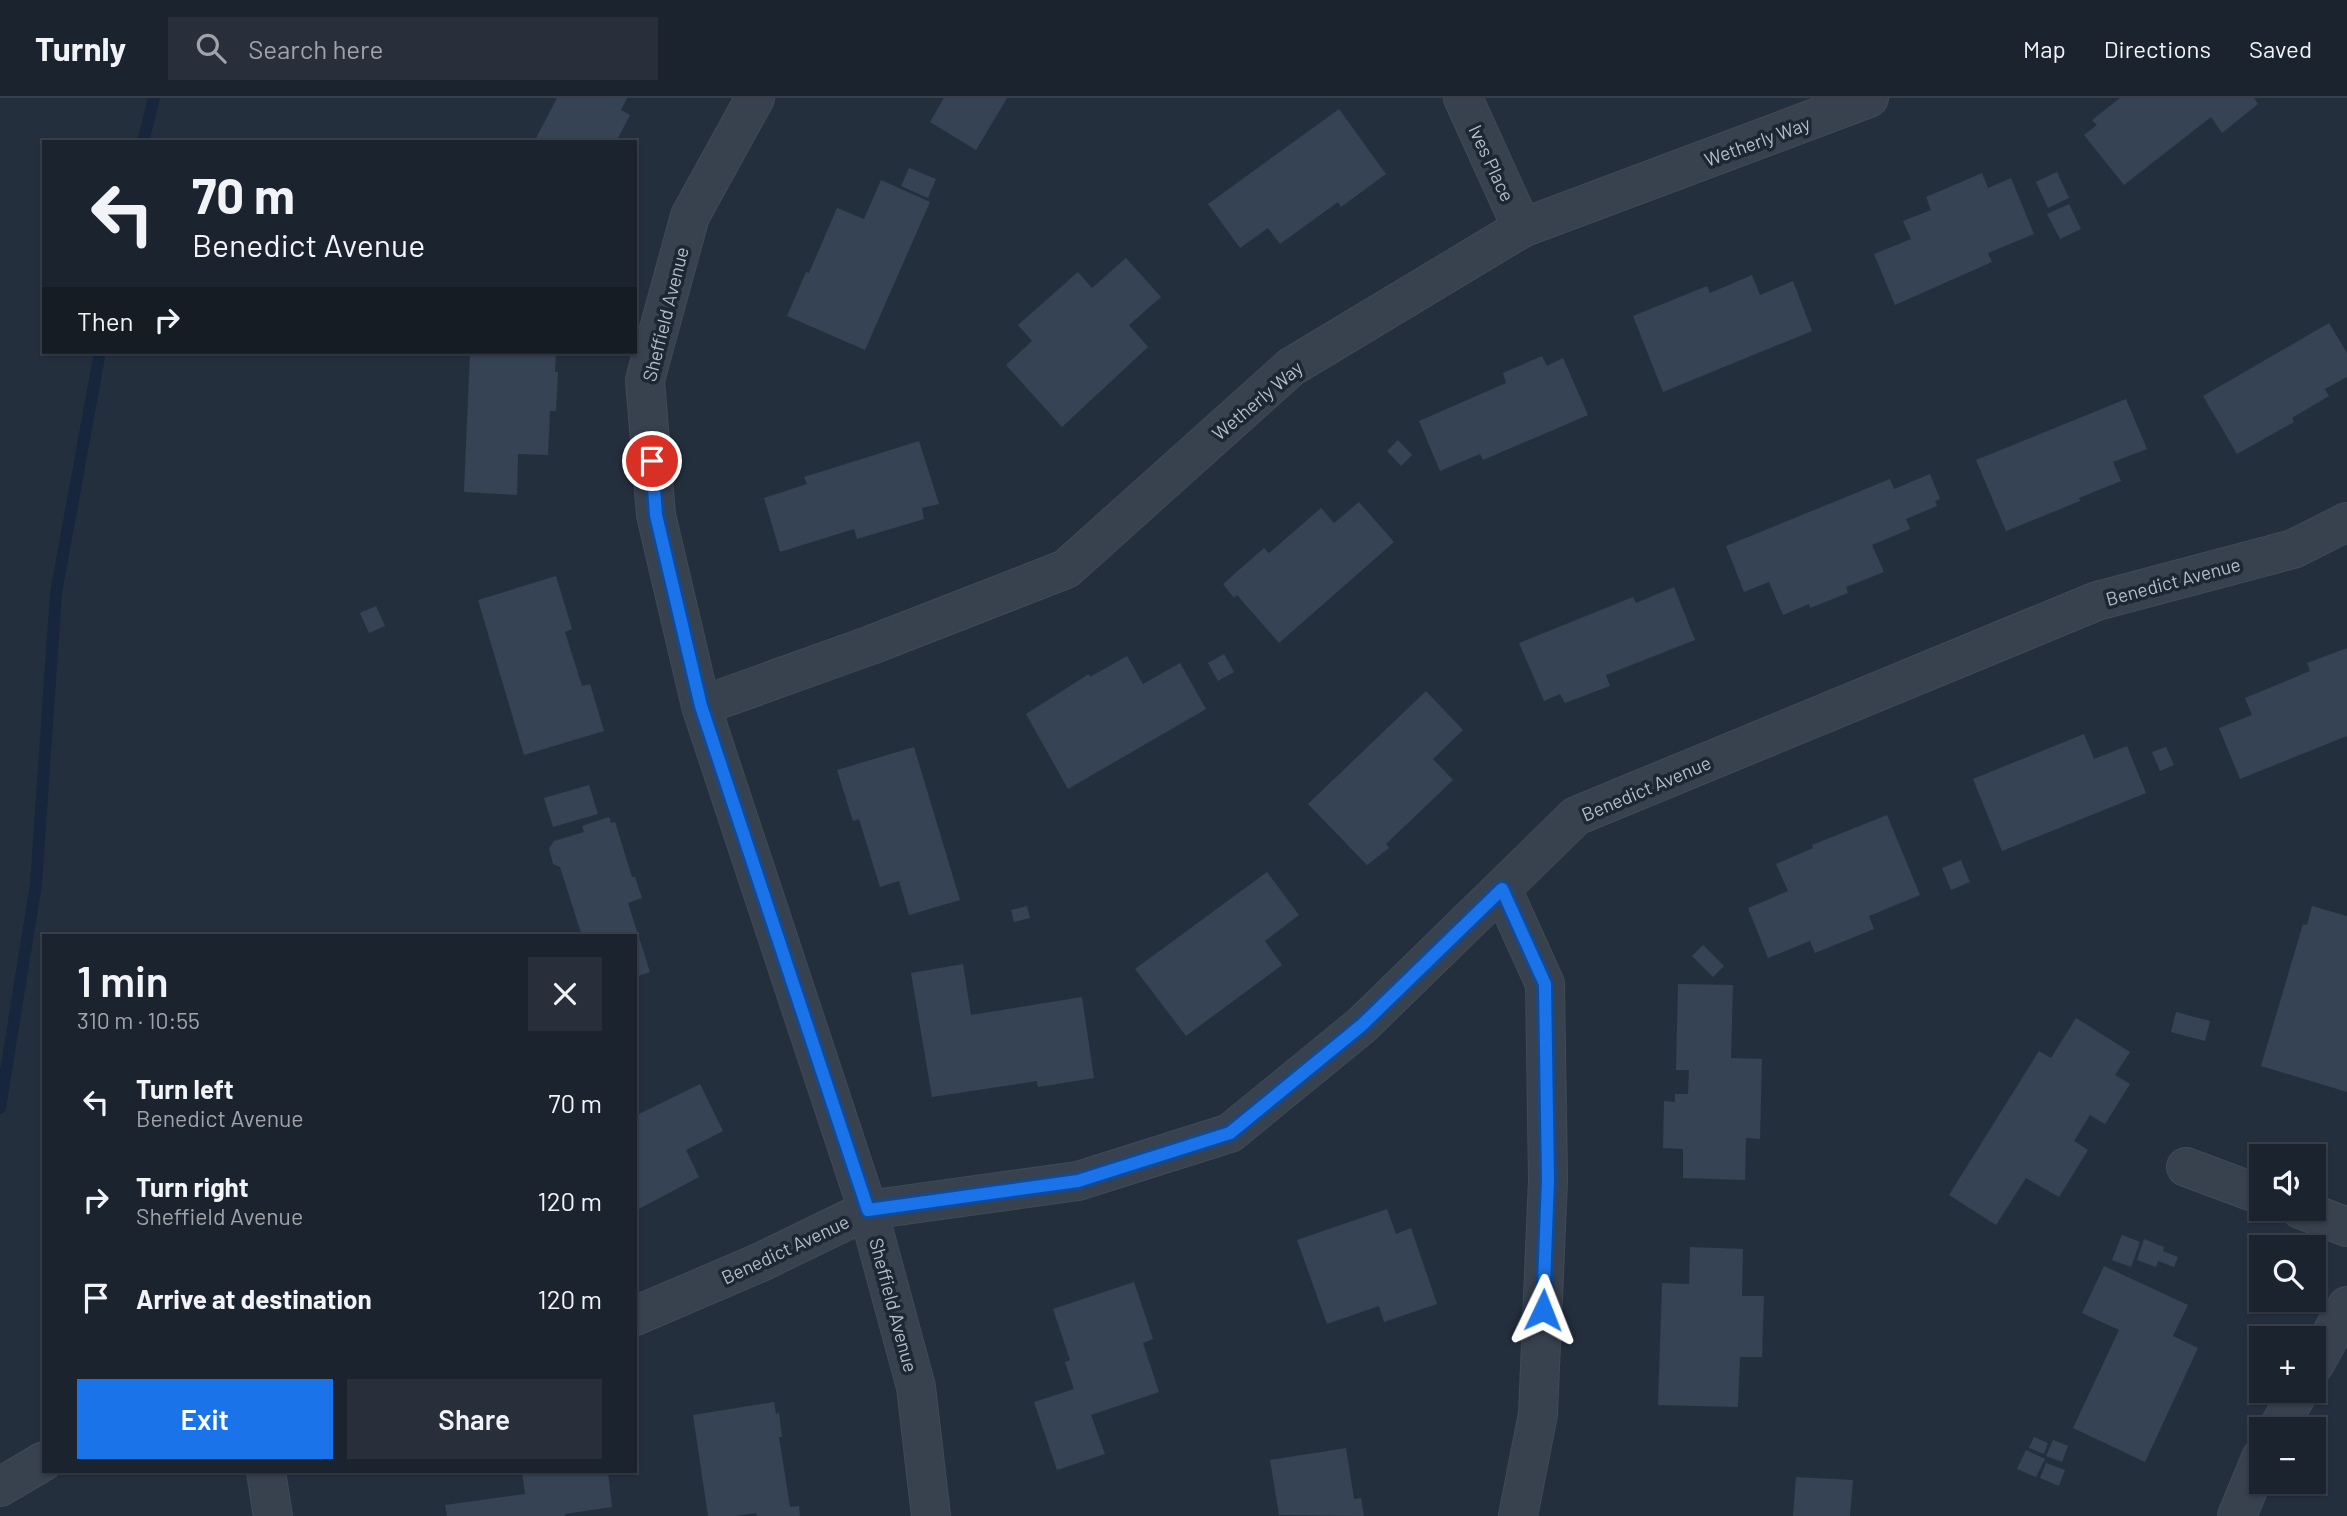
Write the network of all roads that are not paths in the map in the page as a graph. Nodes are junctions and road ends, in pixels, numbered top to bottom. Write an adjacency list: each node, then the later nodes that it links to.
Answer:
1 (755, 98): 6 (street, Sheffield Avenue)
2 (1463, 98): 4 (street, Ives Place)
3 (1869, 98): 4 (street, Wetherly Way)
4 (1522, 228): 6 (street, Wetherly Way)
5 (2347, 522): 7 (street, Benedict Avenue)
6 (701, 706): 10 (street, Sheffield Avenue)
7 (1502, 889): 10 (street, Benedict Avenue); 22 (street)
8 (2186, 1167): 9 (street)
9 (2249, 1191)
10 (868, 1210): 14 (street, Benedict Avenue); 21 (street, Sheffield Avenue)
11 (2326, 1219): 12 (street)
12 (2347, 1227)
13 (2347, 1306): 15 (street)
14 (637, 1315)
15 (2326, 1344)
16 (42, 1462): 18 (street)
17 (266, 1473): 20 (street)
18 (0, 1487)
19 (2249, 1487): 23 (street)
20 (272, 1516)
21 (931, 1516)
22 (1518, 1516)
23 (2237, 1516)

